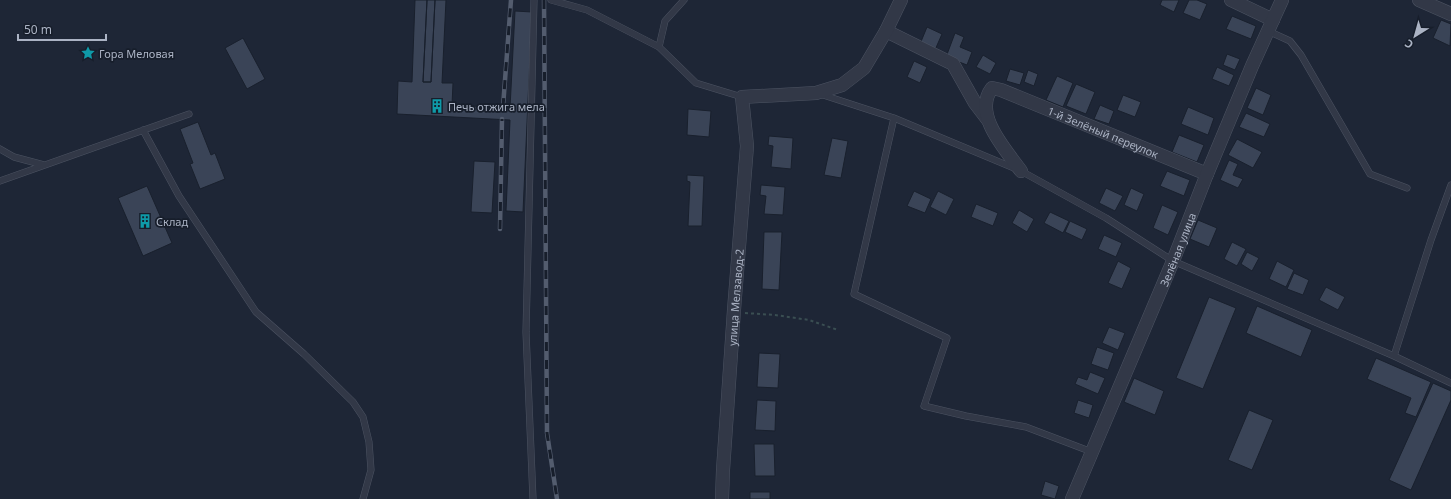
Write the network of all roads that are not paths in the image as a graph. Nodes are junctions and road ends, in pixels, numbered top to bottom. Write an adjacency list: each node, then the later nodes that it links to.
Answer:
1 (534, 0): 30 (lane)
2 (551, 0): 11 (lane)
3 (684, 0): 11 (lane)
4 (901, 0): 10 (street)
5 (1231, 0): 9 (street)
6 (1282, 0): 9 (street, Зелёная улица)
7 (1419, 0): 8 (street)
8 (1451, 14)
9 (1271, 26): 21 (street, Зелёная улица); 24 (lane)
10 (886, 31): 12 (street); 16 (street)
11 (659, 47): 13 (lane)
12 (816, 93): 13 (street); 15 (lane)
13 (742, 97): 31 (street, улица Мелзавод-2)
14 (189, 114): 17 (lane)
15 (894, 118): 20 (lane); 28 (lane)
16 (989, 121): 20 (street); 21 (street, 1-й Зелёный переулок)
17 (143, 130): 19 (lane); 29 (lane)
18 (0, 149): 19 (lane)
19 (44, 165): 22 (lane)
20 (1021, 171): 25 (lane)
21 (1207, 174): 25 (street, Зелёная улица)
22 (0, 181)
23 (1451, 185): 26 (lane)
24 (1408, 188)
25 (1173, 261): 26 (lane); 28 (street, Зелёная улица)
26 (1394, 356): 27 (lane)
27 (1451, 383)
28 (1092, 452): 32 (street, Зелёная улица)
29 (363, 499)
30 (533, 499)
31 (722, 499)
32 (1072, 499)

